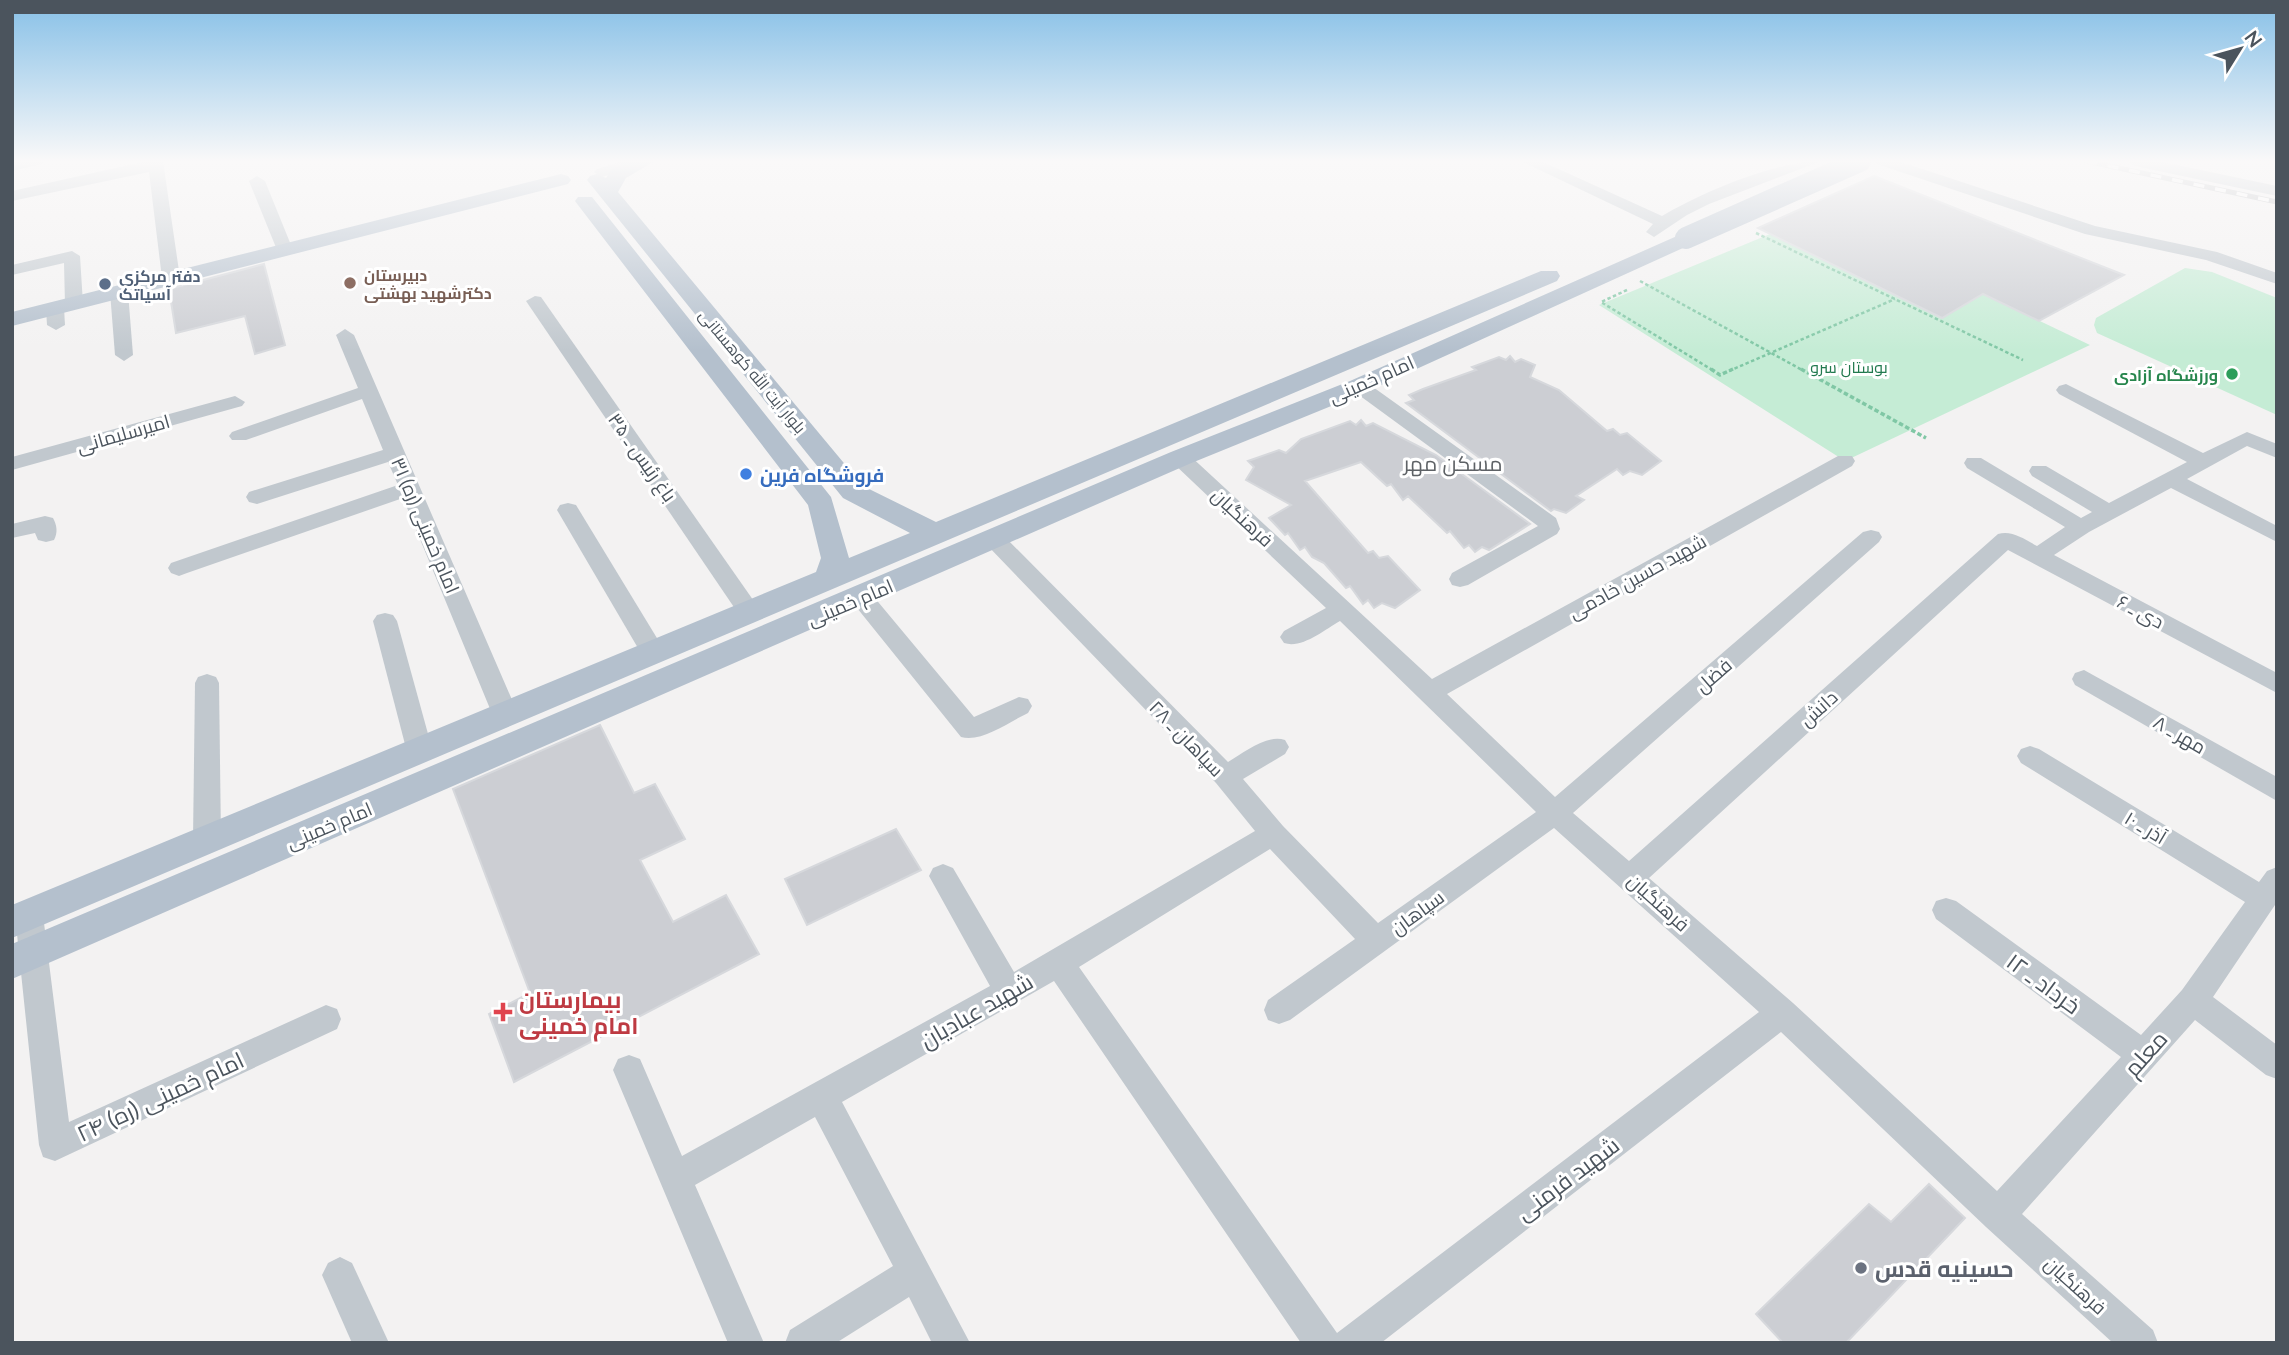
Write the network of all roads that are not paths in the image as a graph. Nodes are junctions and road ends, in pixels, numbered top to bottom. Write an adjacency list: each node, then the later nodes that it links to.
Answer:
1 (164, 224): 17 (street)
2 (275, 224): 14 (street)
3 (386, 224): 14 (main road)
4 (617, 224): 43 (main road, بلوار آیت الله کوهستانی)
5 (623, 224): 41 (main road, بلوار آیت الله کوهستانی)
6 (1654, 224): 13 (street)
7 (1679, 224): 13 (street)
8 (1687, 224): 13 (main road)
9 (1693, 224): 13 (main road, bridge)
10 (1735, 224): 13 (street)
11 (2074, 224): 18 (street)
12 (2099, 224): 16 (street)
13 (1669, 232): 25 (main road, امام خمینی); 29 (main road, امام خمینی)
14 (285, 250): 17 (main road)
15 (12, 270): 21 (street)
16 (2277, 271)
17 (172, 278): 19 (main road)
18 (2277, 279)
19 (119, 292): 21 (main road); 24 (street)
20 (535, 301): 60 (street, باغ رئیس ـ ۳۵)
21 (62, 312): 22 (main road)
22 (12, 319)
23 (345, 335): 26 (street, امام خمینی (ره) ۳۱)
24 (124, 355)
25 (1359, 386): 29 (main road, امام خمینی); 57 (street)
26 (369, 390): 30 (street); 32 (street, امام خمینی (ره) ۳۱)
27 (2066, 390): 35 (street)
28 (235, 401): 37 (street, امیرسلیمانی)
29 (1287, 402): 33 (main road, امام خمینی); 48 (main road, امام خمینی)
30 (239, 436)
31 (2277, 452): 35 (street)
32 (396, 453): 40 (street, امام خمینی (ره) ۳۱); 42 (street)
33 (1180, 458): 52 (main road, امام خمینی); 59 (street, فرهنگیان)
34 (1845, 461): 67 (street, شهید حسین خادمی)
35 (2203, 462): 39 (street)
36 (1974, 463): 46 (street)
37 (12, 464)
38 (2039, 471): 45 (street)
39 (2171, 479): 45 (street); 50 (street)
40 (411, 488): 55 (street); 69 (street, امام خمینی (ره) ۳۱)
41 (853, 492): 43 (main road); 48 (main road, بلوار آیت الله کوهستانی)
42 (257, 497)
43 (821, 503): 56 (main road, بلوار آیت الله کوهستانی)
44 (568, 510): 63 (street)
45 (2109, 513): 46 (street)
46 (2081, 527): 54 (street)
47 (12, 531): 49 (street)
48 (934, 533): 56 (main road, امام خمینی)
49 (46, 535)
50 (2277, 535)
51 (1871, 537): 75 (street, فضل)
52 (994, 538): 58 (main road, امام خمینی); 73 (street, سپاهان ـ ۲۸)
53 (2006, 539): 54 (street, دی ـ ۶); 79 (street, دانش)
54 (2037, 556): 66 (street, دی ـ ۶)
55 (179, 568)
56 (828, 579): 60 (main road, امام خمینی)
57 (1460, 579)
58 (861, 597): 68 (street); 84 (main road, امام خمینی)
59 (1341, 610): 62 (street); 67 (street, فرهنگیان)
60 (750, 613): 63 (main road, امام خمینی)
61 (386, 621): 71 (street)
62 (1292, 637)
63 (654, 654): 69 (main road, امام خمینی)
64 (2084, 679): 74 (street, مهر ـ ۸)
65 (207, 683): 77 (street)
66 (2277, 684)
67 (1430, 692): 75 (street, فرهنگیان)
68 (1018, 706)
69 (506, 716): 71 (main road, امام خمینی)
70 (1276, 747): 73 (street)
71 (420, 752): 77 (main road, امام خمینی)
72 (2030, 756): 80 (street, آذر ـ ۱۰)
73 (1225, 776): 76 (street, سپاهان ـ ۲۸)
74 (2277, 790)
75 (1555, 813): 79 (street, فرهنگیان); 83 (street, سپاهان)
76 (1273, 834): 83 (street, سپاهان ـ ۲۸); 85 (street, شهید عبادیان)
77 (207, 840): 82 (main road, امام خمینی)
78 (943, 876): 86 (street)
79 (1631, 877): 89 (street, فرهنگیان)
80 (2269, 888): 87 (street, معلم)
81 (1946, 910): 91 (street, خرداد ـ ۱۲)
82 (21, 918): 84 (street)
83 (1376, 941): 88 (street, سپاهان)
84 (23, 957): 90 (street, امام خمینی (ره) ۲۴)
85 (1059, 963): 86 (street, شهید عبادیان); 103 (street)
86 (1009, 991): 94 (street, شهید عبادیان)
87 (2193, 1000): 91 (street, معلم); 92 (street)
88 (1279, 1010)
89 (1782, 1013): 96 (street, فرهنگیان); 104 (street, شهید فرمنی)
90 (326, 1019)
91 (2143, 1055): 96 (street, معلم)
92 (2277, 1064)
93 (629, 1070): 95 (street)
94 (822, 1097): 95 (street, شهید عبادیان); 97 (street)
95 (675, 1178): 100 (street)
96 (1998, 1215): 105 (street, فرهنگیان)
97 (914, 1273): 101 (street); 102 (street)
98 (340, 1275): 99 (street)
99 (372, 1343)
100 (746, 1343)
101 (803, 1343)
102 (952, 1343)
103 (1323, 1343)
104 (1351, 1343)
105 (2140, 1343)

